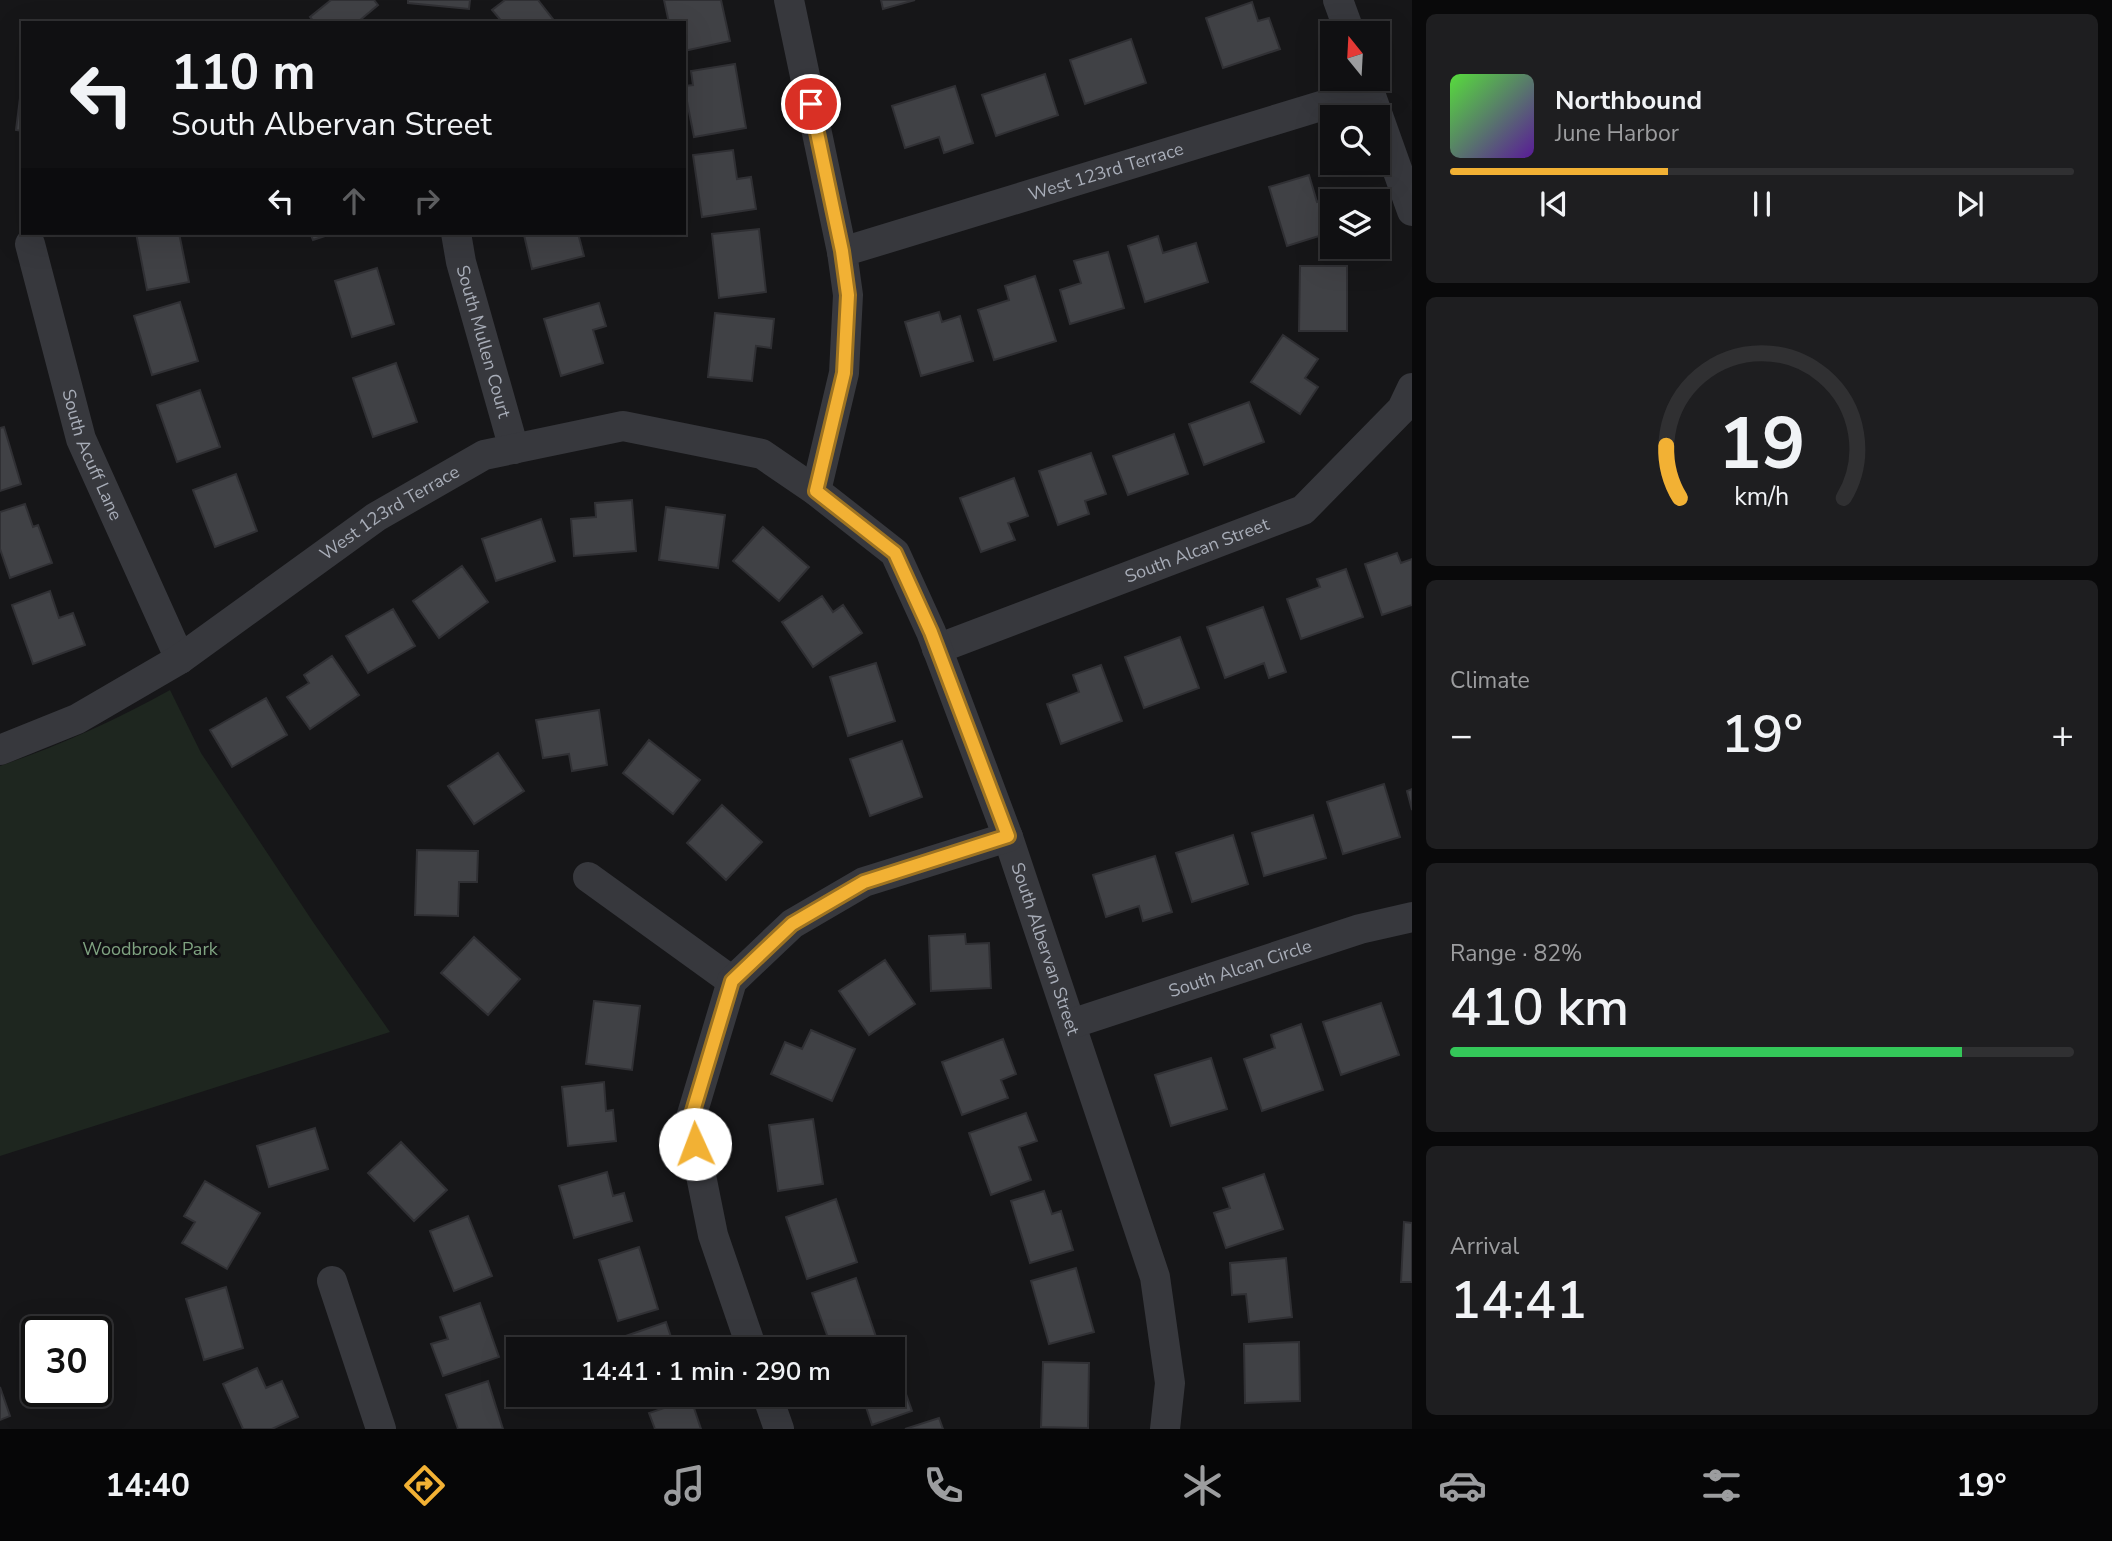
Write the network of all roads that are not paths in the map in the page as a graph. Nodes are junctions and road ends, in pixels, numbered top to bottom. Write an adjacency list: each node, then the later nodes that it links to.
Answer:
1 (789, 0): 9 (street)
2 (1338, 0): 3 (street)
3 (1346, 21)
4 (1348, 91): 9 (street, West 123rd Terrace)
5 (1369, 91): 6 (street)
6 (1412, 211)
7 (456, 235): 11 (street, South Mullen Court)
8 (30, 244): 14 (street, South Acuff Lane)
9 (842, 251): 12 (street)
10 (1409, 404): 13 (street, South Alcan Street)
11 (514, 449): 12 (street, West 123rd Terrace); 14 (street, West 123rd Terrace)
12 (816, 491): 13 (street, South Albervan Street)
13 (937, 649): 16 (street, South Albervan Street)
14 (180, 659): 15 (street, West 123rd Terrace)
15 (0, 750)
16 (1008, 836): 19 (street); 20 (street, South Albervan Street)
17 (588, 877): 19 (street)
18 (1412, 917): 20 (street, South Alcan Circle)
19 (732, 981): 22 (street)
20 (1071, 1024): 26 (street, South Albervan Street)
21 (332, 1281): 24 (street)
22 (748, 1337)
23 (771, 1407): 25 (street)
24 (381, 1429)
25 (779, 1429)
26 (1165, 1429)

